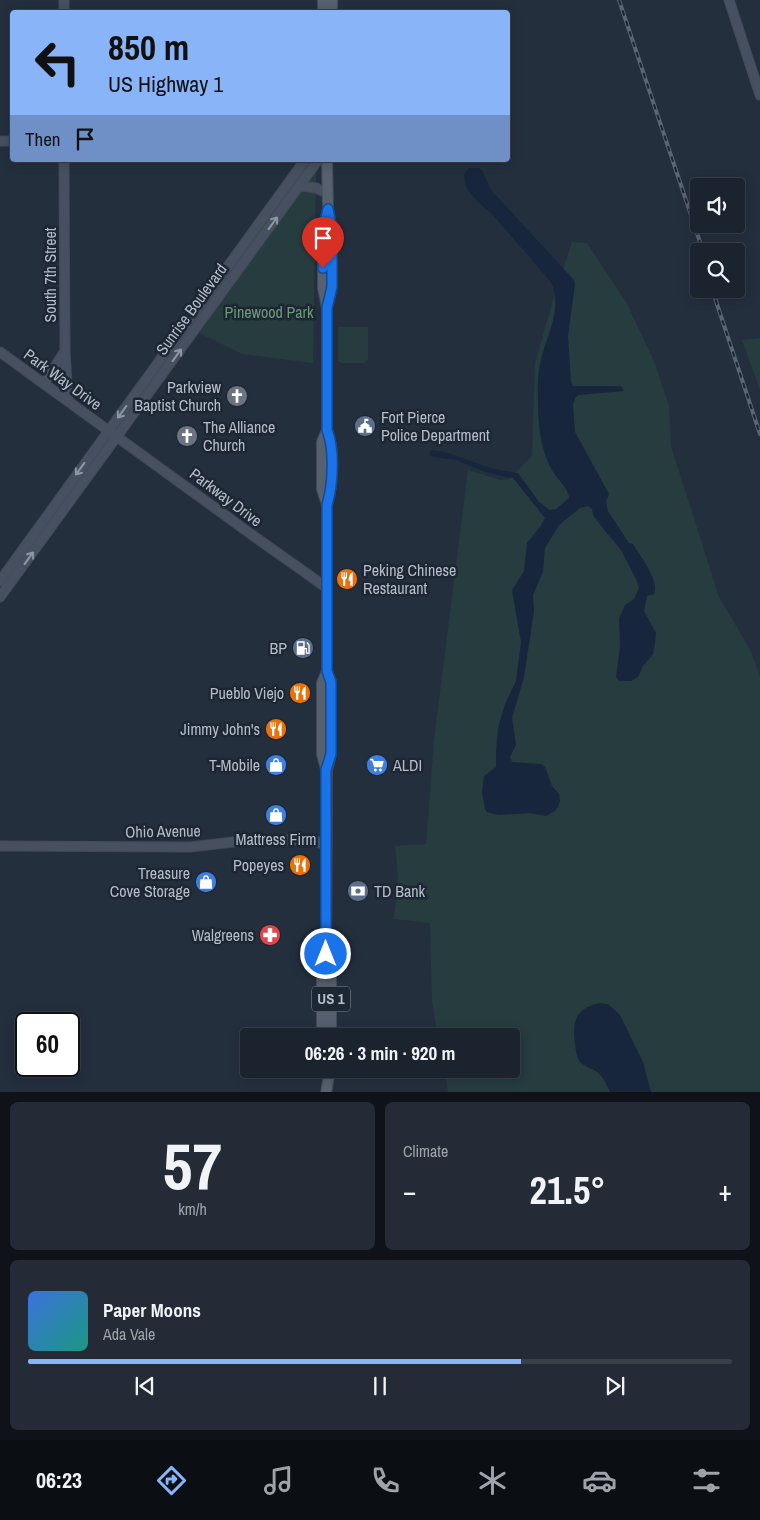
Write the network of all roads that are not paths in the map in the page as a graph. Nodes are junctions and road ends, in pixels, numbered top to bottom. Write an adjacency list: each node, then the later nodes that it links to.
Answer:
1 (729, 0): 2 (main road)
2 (760, 95)
3 (64, 162): 9 (main road, South 7th Street)
4 (304, 162): 13 (main road, Sunrise Boulevard, one-way to 13)
5 (317, 162): 7 (main road, Sunrise Boulevard)
6 (327, 162): 8 (main road, US 1)
7 (300, 186): 8 (main road); 14 (main road, Sunrise Boulevard, one-way to 7)
8 (328, 194): 16 (main road, US 1)
9 (65, 350): 11 (main road); 12 (main road, South 7th Street)
10 (0, 352): 11 (main road, Park Way Drive)
11 (44, 384): 12 (main road, Park Way Drive)
12 (68, 400): 13 (main road, Park Way Drive)
13 (109, 430): 14 (main road, Parkway Drive); 15 (main road, Sunrise Boulevard, one-way to 15)
14 (117, 436): 16 (main road, Parkway Drive); 17 (main road, Sunrise Boulevard, one-way to 14)
15 (0, 580)
16 (327, 588): 19 (main road, US 1)
17 (0, 597)
18 (0, 846): 19 (main road, Ohio Avenue)
19 (326, 846): 20 (main road, US 1)
20 (326, 962): 21 (main road, US 1); 22 (main road, US 1)
21 (322, 1028)
22 (331, 1028)

